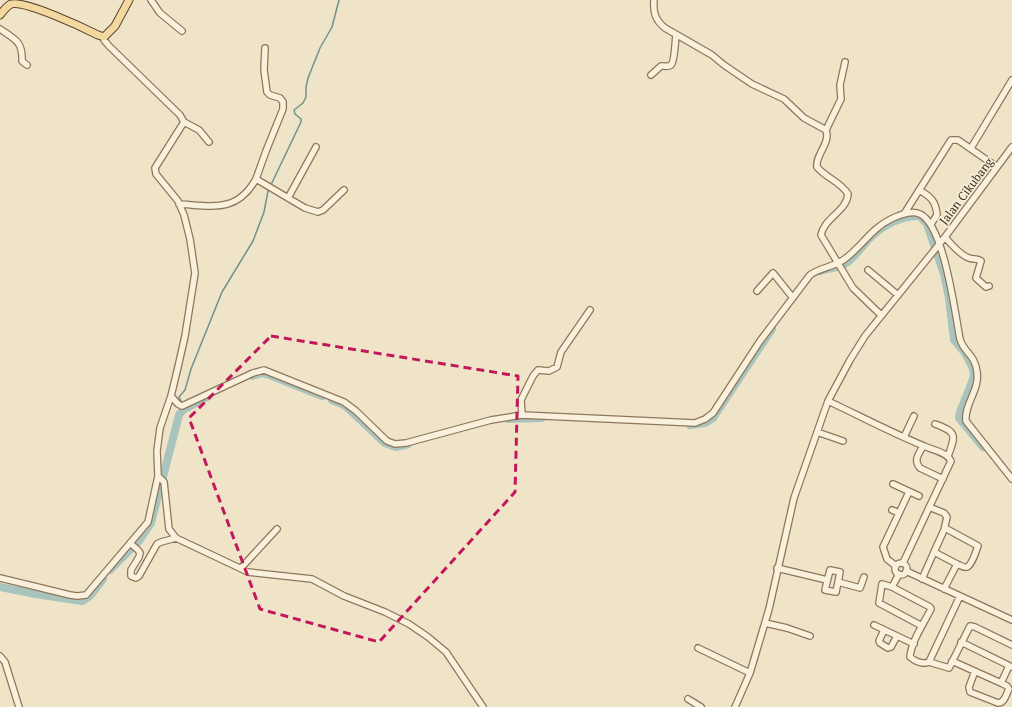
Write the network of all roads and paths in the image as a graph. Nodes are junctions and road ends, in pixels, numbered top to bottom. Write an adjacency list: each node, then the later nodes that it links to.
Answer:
1 (129, 0): 9 (main road)
2 (150, 0): 7 (street)
3 (654, 0): 8 (street)
4 (12, 2): 5 (main road); 9 (main road)
5 (0, 15)
6 (0, 29): 12 (street)
7 (182, 31)
8 (676, 35): 13 (street); 16 (street)
9 (104, 36): 15 (street)
10 (265, 48): 22 (street)
11 (846, 62): 16 (street)
12 (27, 65)
13 (652, 75)
14 (1012, 80): 20 (street)
15 (184, 122): 17 (street); 26 (street)
16 (826, 130): 31 (street)
17 (209, 142)
18 (316, 147): 25 (street)
19 (1012, 147): 21 (street, Jalan Cikubang)
20 (971, 148): 21 (street); 24 (street)
21 (998, 167): 29 (street, Jalan Cikubang)
22 (256, 179): 25 (street); 26 (street)
23 (344, 190): 25 (street)
24 (919, 190): 27 (street); 28 (street)
25 (288, 198)
26 (179, 204): 39 (street)
27 (904, 214): 28 (street); 31 (street)
28 (931, 224): 30 (street)
29 (945, 237): 30 (street, Jalan Cikubang); 33 (street)
30 (937, 247): 35 (street, Jalan Cikubang); 51 (street)
31 (840, 266): 36 (street); 38 (street)
32 (868, 270): 35 (street)
33 (989, 286)
34 (757, 291): 36 (street)
35 (898, 295): 38 (street, Jalan Cikubang)
36 (793, 298): 41 (street)
37 (590, 310): 41 (street)
38 (881, 315): 40 (street, Jalan Cikubang)
39 (171, 396): 41 (street); 49 (street)
40 (828, 401): 44 (street, Jalan Cikubang); 45 (street)
41 (522, 415)
42 (914, 416): 45 (street)
43 (935, 424): 48 (street)
44 (817, 432): 46 (street); 67 (street, Jalan Cikubang)
45 (904, 437): 47 (street)
46 (843, 441)
47 (923, 446): 48 (street); 50 (street)
48 (948, 456): 50 (street)
49 (161, 478): 60 (street); 61 (street)
50 (943, 478): 55 (street)
51 (1012, 479)
52 (893, 484): 53 (street)
53 (909, 492): 54 (street); 57 (street)
54 (919, 496)
55 (929, 506): 58 (street); 63 (street)
56 (892, 510): 57 (street)
57 (899, 513): 65 (street)
58 (944, 528): 62 (street); 64 (street)
59 (278, 529): 66 (street)
60 (176, 538): 61 (street); 66 (street)
61 (133, 545): 71 (street)
62 (934, 552): 64 (street); 72 (street)
63 (903, 563): 65 (street); 68 (street)
64 (957, 564): 76 (street)
65 (896, 566): 69 (street)
66 (241, 568): 98 (street)
67 (778, 568): 73 (street); 79 (street, Jalan Cikubang)
68 (906, 571): 69 (street); 72 (street)
69 (899, 574): 75 (street)
70 (864, 577): 74 (street)
71 (0, 578)
72 (922, 579): 76 (street)
73 (827, 580): 74 (street); 74 (street)
74 (838, 582)
75 (892, 587): 81 (street); 81 (street)
76 (944, 589): 77 (street)
77 (960, 596): 78 (street); 91 (street)
78 (1012, 620)
79 (765, 623): 83 (street); 94 (street, Jalan Cikubang)
80 (874, 625): 82 (street)
81 (922, 626): 86 (street)
82 (884, 630): 84 (street); 84 (street)
83 (810, 636)
84 (897, 636): 86 (street)
85 (961, 642): 87 (street); 90 (street); 92 (street)
86 (914, 644): 91 (street)
87 (1012, 645)
88 (698, 648): 94 (street)
89 (0, 656): 97 (street)
90 (952, 661): 91 (street); 93 (street)
91 (929, 662)
92 (1010, 666): 95 (street)
93 (974, 671): 95 (street); 95 (street)
94 (750, 674): 100 (street, Jalan Cikubang)
95 (1001, 683)
96 (688, 699): 99 (street)
97 (19, 707)
98 (482, 707)
99 (700, 707)
100 (735, 707)

